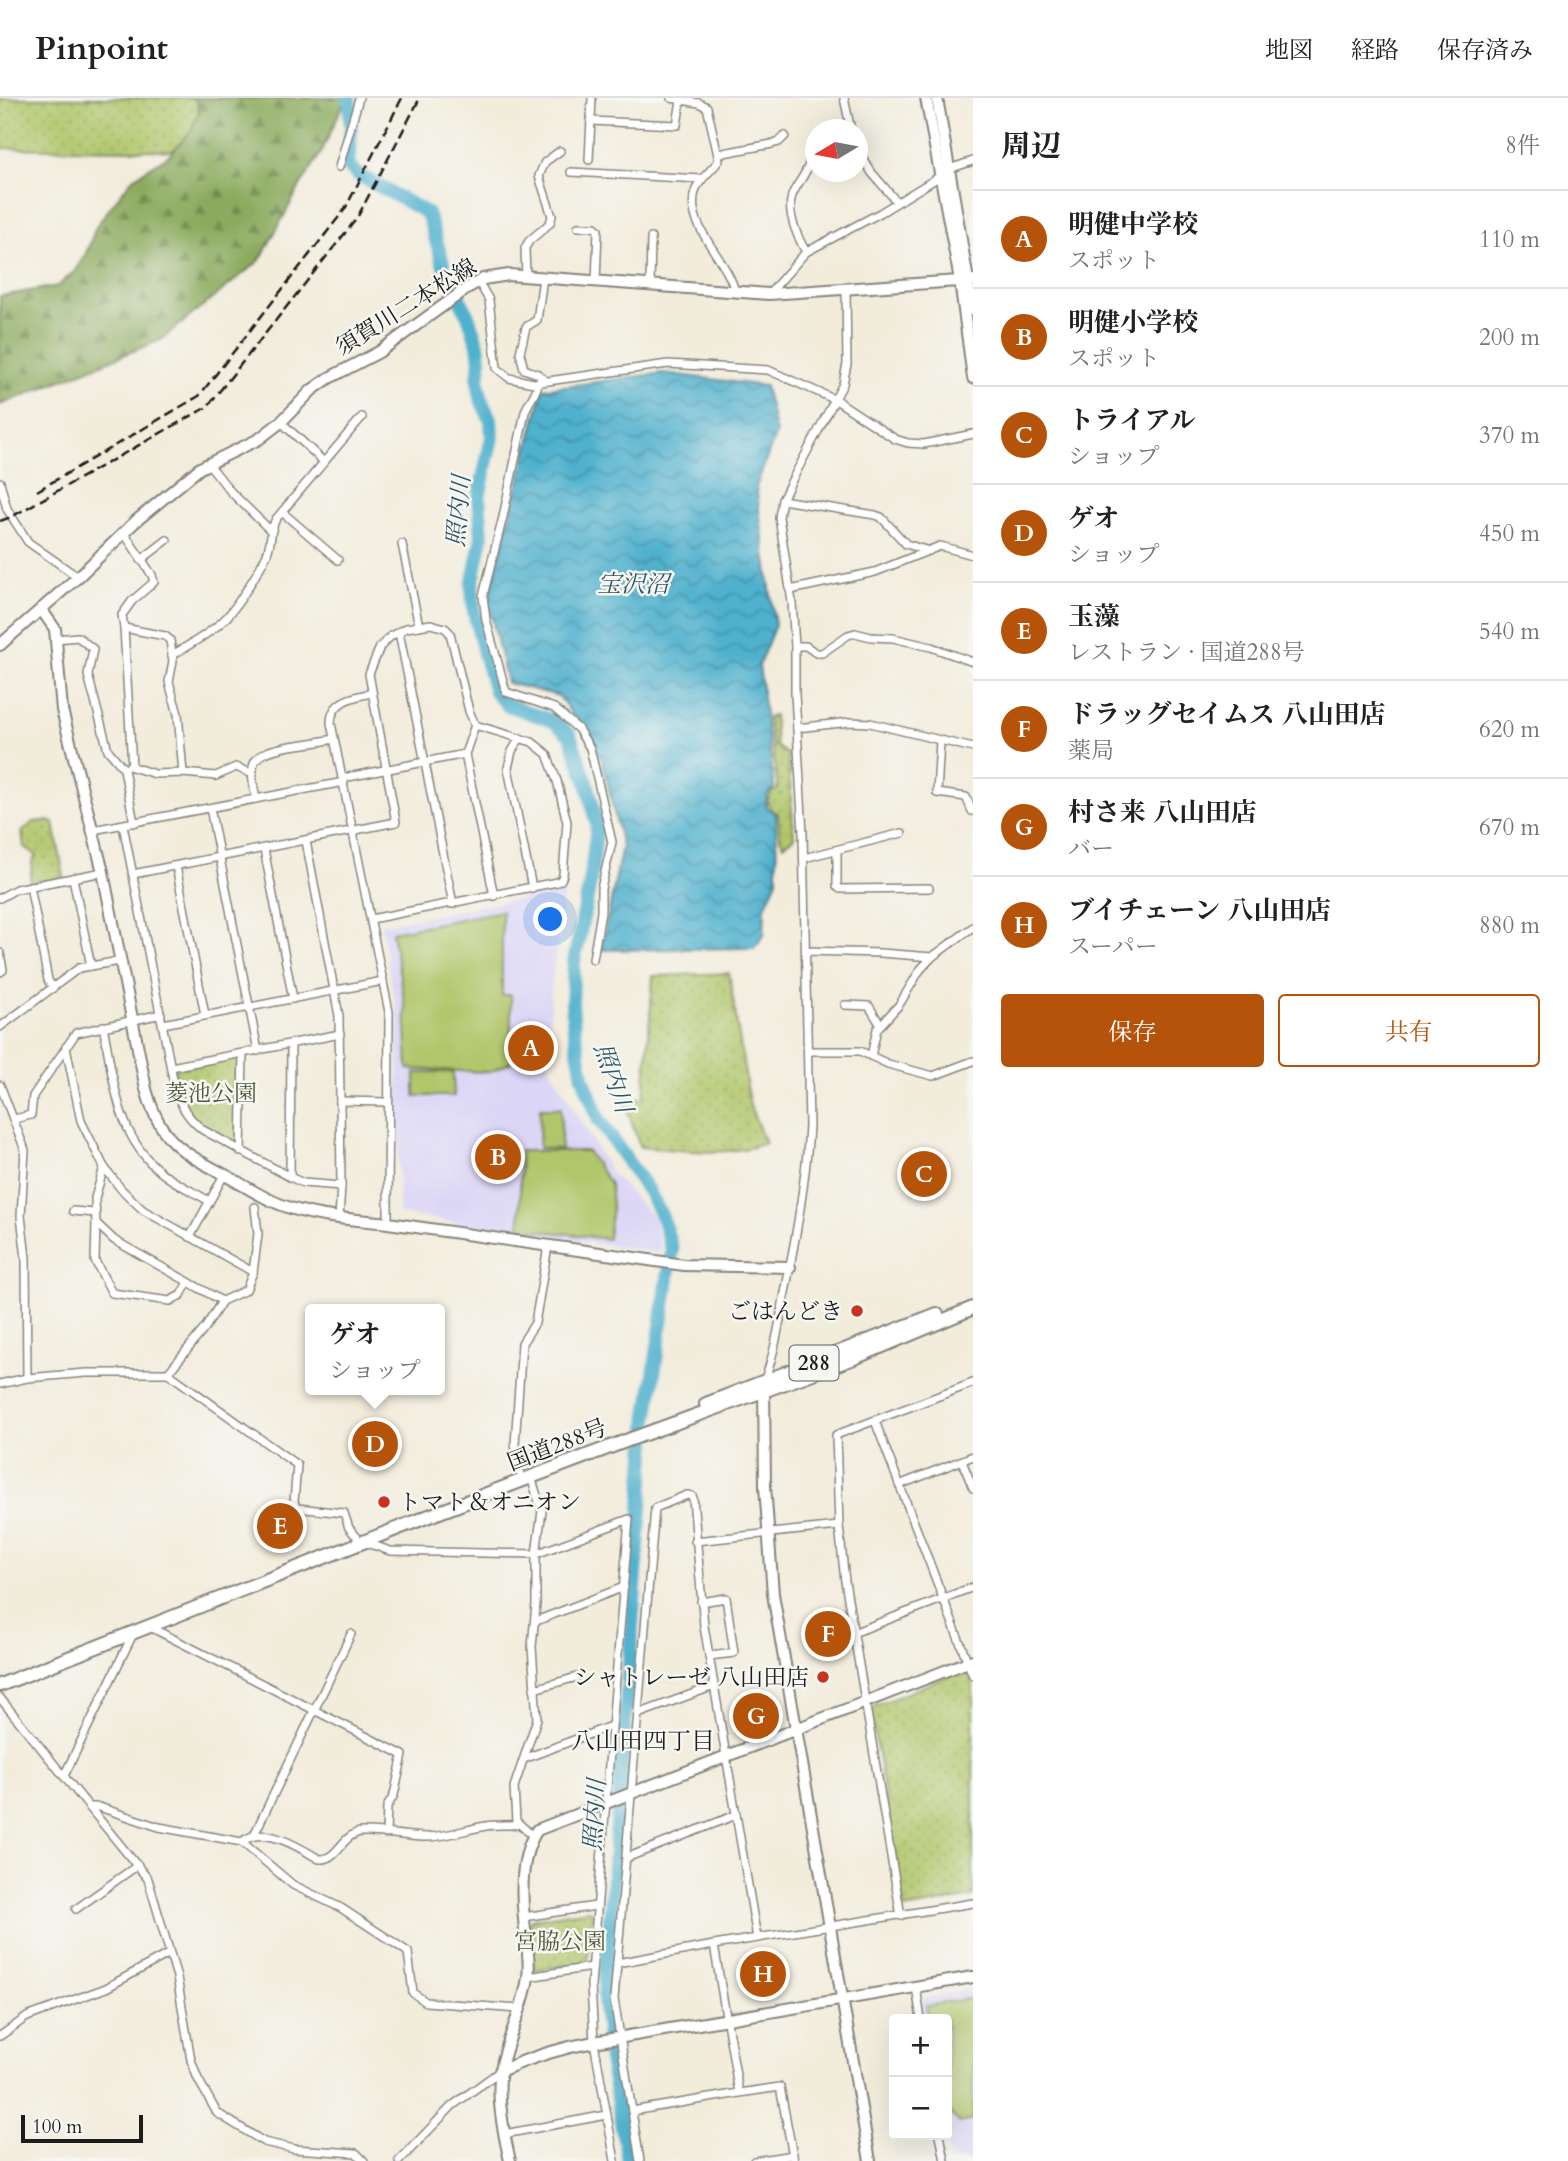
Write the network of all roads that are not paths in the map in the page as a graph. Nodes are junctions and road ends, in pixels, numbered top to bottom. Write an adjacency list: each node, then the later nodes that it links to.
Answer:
1 (359, 98): 15 (street)
2 (592, 98): 9 (street)
3 (671, 98): 7 (street)
4 (844, 98): 8 (street)
5 (926, 98): 20 (street)
6 (937, 98): 17 (street)
7 (681, 100): 9 (street); 12 (street)
8 (849, 119)
9 (591, 121): 13 (street)
10 (785, 136): 12 (street)
11 (560, 151): 26 (street)
12 (718, 154): 21 (street)
13 (589, 160)
14 (973, 161): 17 (street)
15 (340, 167)
16 (868, 167): 22 (street)
17 (950, 170): 20 (street); 28 (street)
18 (805, 171): 25 (street)
19 (571, 172): 21 (street)
20 (940, 178): 22 (street); 28 (street)
21 (701, 179): 33 (street)
22 (897, 202): 25 (street)
23 (578, 227): 29 (street)
24 (651, 238): 31 (street)
25 (806, 252): 34 (street)
26 (526, 276): 27 (street, 須賀川二本松線); 30 (street, 須賀川二本松線)
27 (542, 278): 29 (street, 須賀川二本松線); 37 (street)
28 (968, 280): 32 (street, 須賀川二本松線); 35 (street); 36 (street)
29 (596, 282): 31 (street, 須賀川二本松線)
30 (474, 284): 37 (street); 40 (street, 須賀川二本松線)
31 (650, 286): 33 (street, 須賀川二本松線)
32 (846, 289): 34 (street, 須賀川二本松線); 38 (street)
33 (735, 292): 34 (street, 須賀川二本松線)
34 (769, 294)
35 (973, 310)
36 (973, 378)
37 (542, 382): 38 (street); 109 (street)
38 (836, 400): 41 (street); 45 (street)
39 (362, 417): 42 (street)
40 (281, 422): 42 (street); 43 (street, 須賀川二本松線)
41 (973, 434)
42 (323, 461): 46 (street)
43 (208, 463): 47 (street); 48 (street, 須賀川二本松線)
44 (0, 482): 55 (street)
45 (782, 500): 51 (street); 56 (street)
46 (282, 512): 47 (street); 54 (street)
47 (271, 531): 64 (street)
48 (124, 533): 53 (street); 55 (street, 須賀川二本松線)
49 (167, 540): 53 (street)
50 (402, 544): 58 (street)
51 (929, 551): 52 (street); 56 (street)
52 (973, 555)
53 (141, 560): 59 (street)
54 (338, 560)
55 (78, 577): 57 (street, 須賀川二本松線)
56 (790, 590): 63 (street)
57 (41, 609): 61 (street); 62 (street, 須賀川二本松線)
58 (419, 626): 60 (street); 67 (street)
59 (124, 628): 64 (street); 76 (street)
60 (399, 632): 66 (street); 74 (street)
61 (57, 639): 75 (street); 87 (street)
62 (0, 645)
63 (794, 646): 65 (street); 68 (street)
64 (172, 655): 78 (street)
65 (973, 662)
66 (372, 693): 70 (street); 77 (street)
67 (475, 725): 69 (street); 73 (street)
68 (797, 728): 71 (street); 93 (street)
69 (520, 738): 99 (street); 99 (street)
70 (334, 739): 79 (street); 80 (street)
71 (940, 741): 72 (street); 83 (street)
72 (973, 748)
73 (465, 754): 74 (street); 101 (street)
74 (424, 762): 77 (street); 103 (street)
75 (122, 764): 76 (street); 84 (street)
76 (132, 767): 78 (street)
77 (386, 770): 80 (street); 86 (street)
78 (183, 773): 79 (street)
79 (253, 774): 81 (street)
80 (344, 780): 81 (street); 86 (street)
81 (256, 799): 82 (street)
82 (210, 808): 84 (street); 92 (street)
83 (972, 811)
84 (134, 823): 85 (street)
85 (123, 825): 87 (street); 96 (street)
86 (354, 830): 89 (street); 104 (street)
87 (93, 831): 95 (street)
88 (902, 833): 91 (street)
89 (306, 841): 90 (street); 115 (street)
90 (264, 849): 92 (street); 116 (street)
91 (837, 849): 93 (street); 100 (street)
92 (219, 858): 94 (street); 118 (street)
93 (804, 858): 106 (street)
94 (176, 866): 96 (street); 120 (street)
95 (103, 872): 97 (street); 110 (street)
96 (133, 874): 119 (street)
97 (73, 878): 98 (street); 111 (street)
98 (30, 886): 102 (street); 114 (street)
99 (532, 888): 101 (street)
100 (929, 888)
101 (494, 896): 103 (street)
102 (0, 898)
103 (453, 904): 104 (street)
104 (371, 919): 113 (street)
105 (973, 927): 108 (street)
106 (806, 951): 108 (street); 130 (street)
107 (0, 953): 112 (street)
108 (932, 957): 123 (street)
109 (593, 958)
110 (120, 961): 111 (street); 121 (street)
111 (91, 966): 114 (street)
112 (0, 972)
113 (383, 981): 115 (street); 137 (street)
114 (53, 988): 125 (street)
115 (335, 990): 116 (street); 126 (street)
116 (293, 999): 118 (street)
117 (845, 1004): 123 (street)
118 (250, 1007): 120 (street); 129 (street)
119 (161, 1014): 121 (street); 122 (street)
120 (205, 1015): 122 (street)
121 (132, 1020): 124 (street); 141 (street)
122 (163, 1024): 134 (street)
123 (880, 1024): 132 (street)
124 (103, 1026): 128 (street); 144 (street)
125 (0, 1027)
126 (340, 1034): 127 (street); 136 (street)
127 (291, 1044): 129 (street); 142 (street)
128 (66, 1046): 138 (street); 140 (street)
129 (258, 1051): 131 (street)
130 (809, 1051): 132 (street); 153 (street)
131 (243, 1054): 134 (street); 139 (street)
132 (872, 1056): 133 (street)
133 (973, 1061)
134 (171, 1067): 139 (street)
135 (0, 1085): 138 (street)
136 (340, 1101): 137 (street); 143 (street)
137 (388, 1102): 150 (street)
138 (14, 1119): 160 (street)
139 (241, 1152): 142 (street)
140 (104, 1167): 147 (street); 151 (street)
141 (224, 1175): 144 (street); 148 (street)
142 (290, 1177): 143 (street)
143 (341, 1186): 148 (street)
144 (209, 1200): 151 (street)
145 (255, 1207): 154 (street)
146 (73, 1211): 147 (street)
147 (95, 1213): 149 (street)
148 (339, 1218): 150 (street)
149 (96, 1223): 155 (street); 155 (street)
150 (387, 1223): 152 (street)
151 (190, 1237): 154 (street)
152 (548, 1246): 153 (street); 167 (street)
153 (790, 1267): 163 (street)
154 (253, 1272): 157 (street)
155 (188, 1282): 157 (street)
156 (973, 1300): 163 (highway, 国道288号 / 288)
157 (222, 1301): 159 (street)
158 (973, 1308): 163 (highway, 国道288号 / 288)
159 (168, 1373): 160 (street); 172 (street)
160 (27, 1378): 162 (street)
161 (973, 1383): 164 (street)
162 (0, 1384)
163 (764, 1388): 167 (highway, 国道288号 / 288); 171 (street)
164 (875, 1421): 168 (street); 170 (street)
165 (973, 1456): 166 (street)
166 (962, 1461): 168 (street); 169 (street)
167 (526, 1475): 172 (highway, 国道288号 / 288); 174 (street)
168 (899, 1485): 177 (street)
169 (973, 1488)
170 (839, 1525): 171 (street); 181 (street)
171 (767, 1534): 173 (street); 196 (street)
172 (360, 1539): 174 (street); 180 (highway, 国道288号 / 288); 186 (highway, 国道288号 / 288)
173 (695, 1541): 178 (street); 194 (street)
174 (536, 1554): 175 (street); 179 (street)
175 (624, 1587): 179 (street); 195 (street)
176 (973, 1587): 177 (street)
177 (943, 1598): 181 (street); 184 (street)
178 (701, 1602): 183 (street); 183 (street)
179 (536, 1620): 190 (street)
180 (141, 1628): 188 (highway, 国道288号 / 288); 193 (street); 199 (street)
181 (853, 1633): 192 (street)
182 (351, 1634): 193 (street)
183 (709, 1657): 189 (street)
184 (970, 1661): 185 (street); 192 (street)
185 (973, 1676)
186 (0, 1677)
187 (577, 1678): 190 (street)
188 (0, 1685)
189 (714, 1686): 194 (street); 197 (street)
190 (534, 1689): 198 (street)
191 (0, 1698): 199 (street)
192 (865, 1703): 196 (street); 214 (street)
193 (314, 1710): 205 (street); 206 (street)
194 (638, 1714): 200 (street)
195 (611, 1726): 198 (street); 201 (street)
196 (796, 1728): 197 (street); 216 (street)
197 (726, 1755): 200 (street); 203 (street)
198 (526, 1758): 204 (street)
199 (64, 1776): 202 (street)
200 (632, 1793): 201 (street); 209 (street)
201 (606, 1803): 207 (street); 212 (street)
202 (90, 1807): 208 (street); 210 (street)
203 (736, 1815): 209 (street); 217 (street)
204 (519, 1825): 205 (street); 207 (street)
205 (386, 1834): 206 (street)
206 (254, 1835): 208 (street)
207 (533, 1836): 215 (street)
208 (242, 1842): 226 (street)
209 (626, 1858): 220 (street)
210 (138, 1865): 213 (street); 219 (street)
211 (973, 1903): 214 (street)
212 (596, 1906): 215 (street); 221 (street)
213 (76, 1909)
214 (901, 1916): 216 (street)
215 (523, 1917): 222 (street)
216 (831, 1927): 217 (street); 225 (street)
217 (757, 1938): 218 (street)
218 (714, 1945): 220 (street); 228 (street)
219 (168, 1954): 229 (street); 239 (street)
220 (617, 1964): 230 (street)
221 (592, 1967): 222 (street); 231 (street)
222 (528, 1977): 226 (street)
223 (973, 1977): 224 (street)
224 (916, 1987): 225 (street); 227 (street)
225 (844, 1999): 228 (street); 245 (street)
226 (519, 2009): 232 (street)
227 (920, 2014)
228 (727, 2019): 230 (street); 233 (street)
229 (0, 2036)
230 (621, 2037): 231 (street); 234 (street)
231 (594, 2042): 232 (street); 235 (street)
232 (500, 2071): 236 (street); 240 (street)
233 (739, 2093): 234 (street); 238 (street)
234 (632, 2111): 243 (street)
235 (607, 2115): 236 (street); 242 (street)
236 (505, 2134): 241 (street)
237 (941, 2140): 246 (street)
238 (793, 2158): 244 (street)
239 (364, 2161)
240 (399, 2161)
241 (510, 2161)
242 (615, 2161)
243 (640, 2161)
244 (754, 2161)
245 (870, 2161)
246 (945, 2161)

